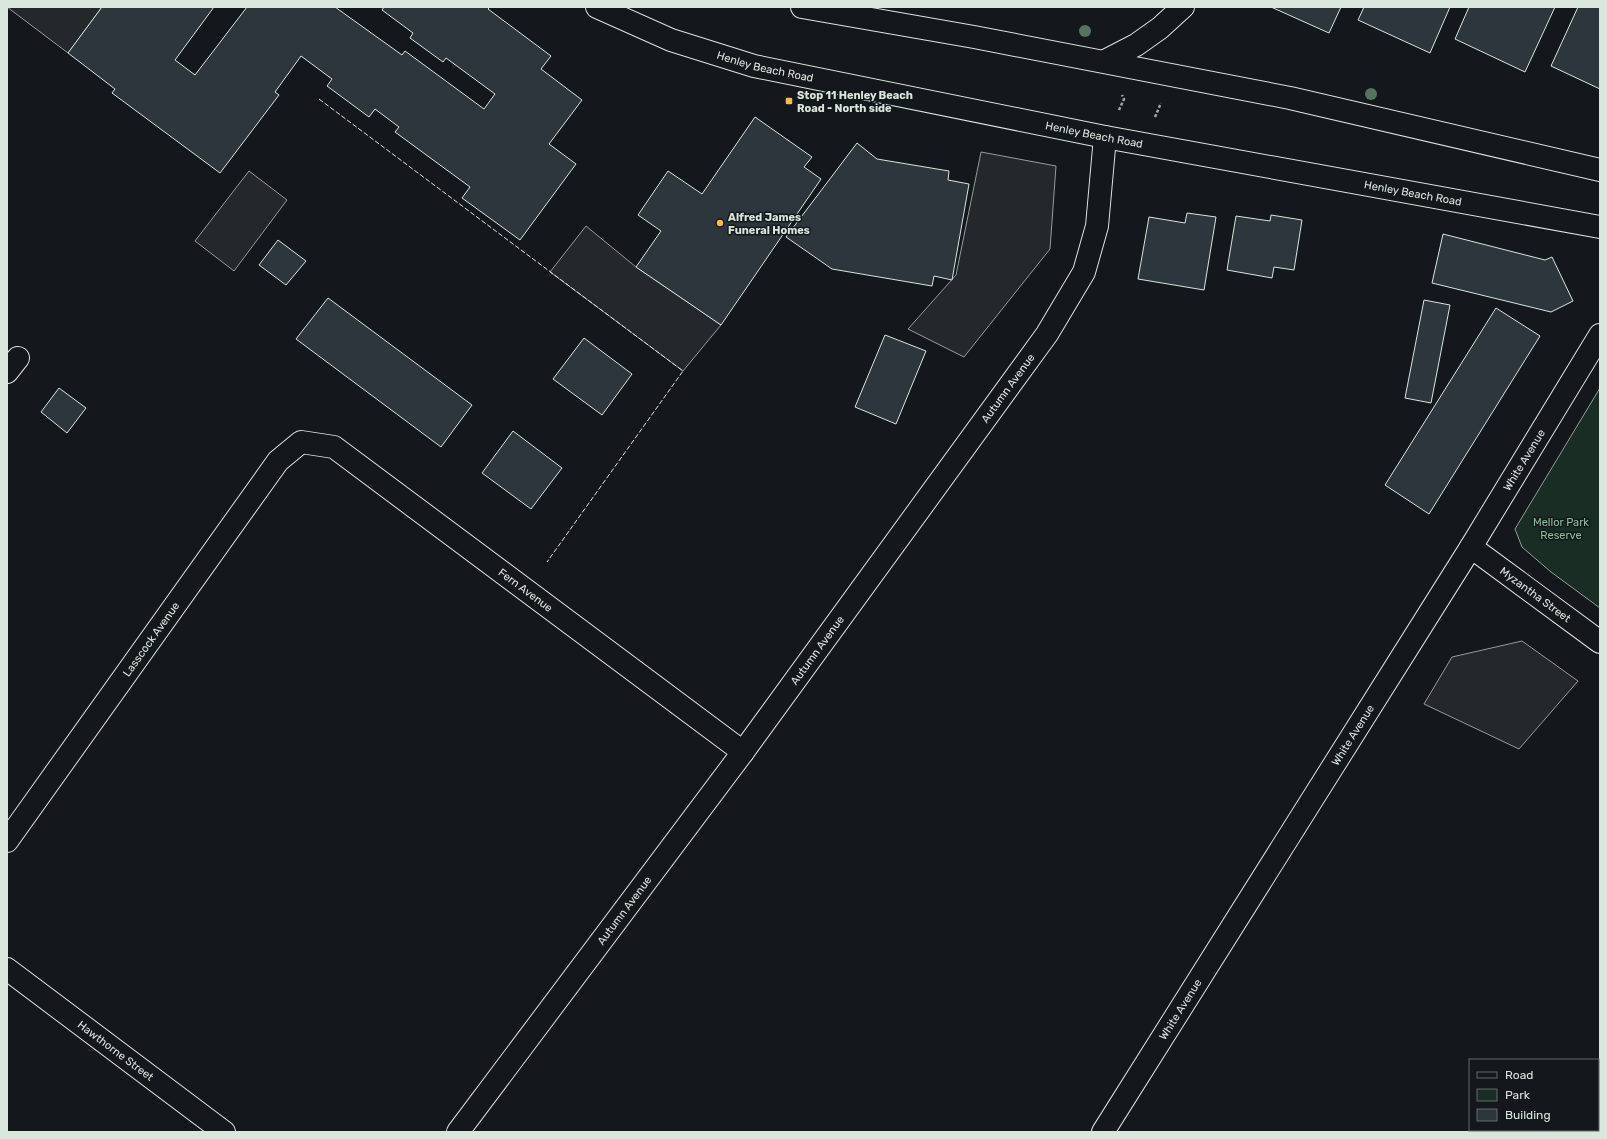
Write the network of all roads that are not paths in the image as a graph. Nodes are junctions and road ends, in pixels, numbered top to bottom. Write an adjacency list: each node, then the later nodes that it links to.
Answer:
1 (597, 7): 5 (street, Henley Beach Road)
2 (802, 7): 4 (street)
3 (1183, 7): 4 (street)
4 (1105, 61): 6 (street)
5 (1105, 137): 7 (street, Henley Beach Road); 12 (street, Autumn Avenue)
6 (1600, 170)
7 (1600, 227)
8 (1600, 335): 10 (street, White Avenue)
9 (301, 442): 12 (street, Fern Avenue); 13 (street, Lasscock Avenue)
10 (1471, 547): 11 (street, Myzantha Street); 17 (street, White Avenue)
11 (1600, 642)
12 (743, 752): 16 (street, Autumn Avenue)
13 (7, 841)
14 (7, 969): 15 (street, Hawthorne Street)
15 (224, 1132)
16 (458, 1132)
17 (1103, 1132)

